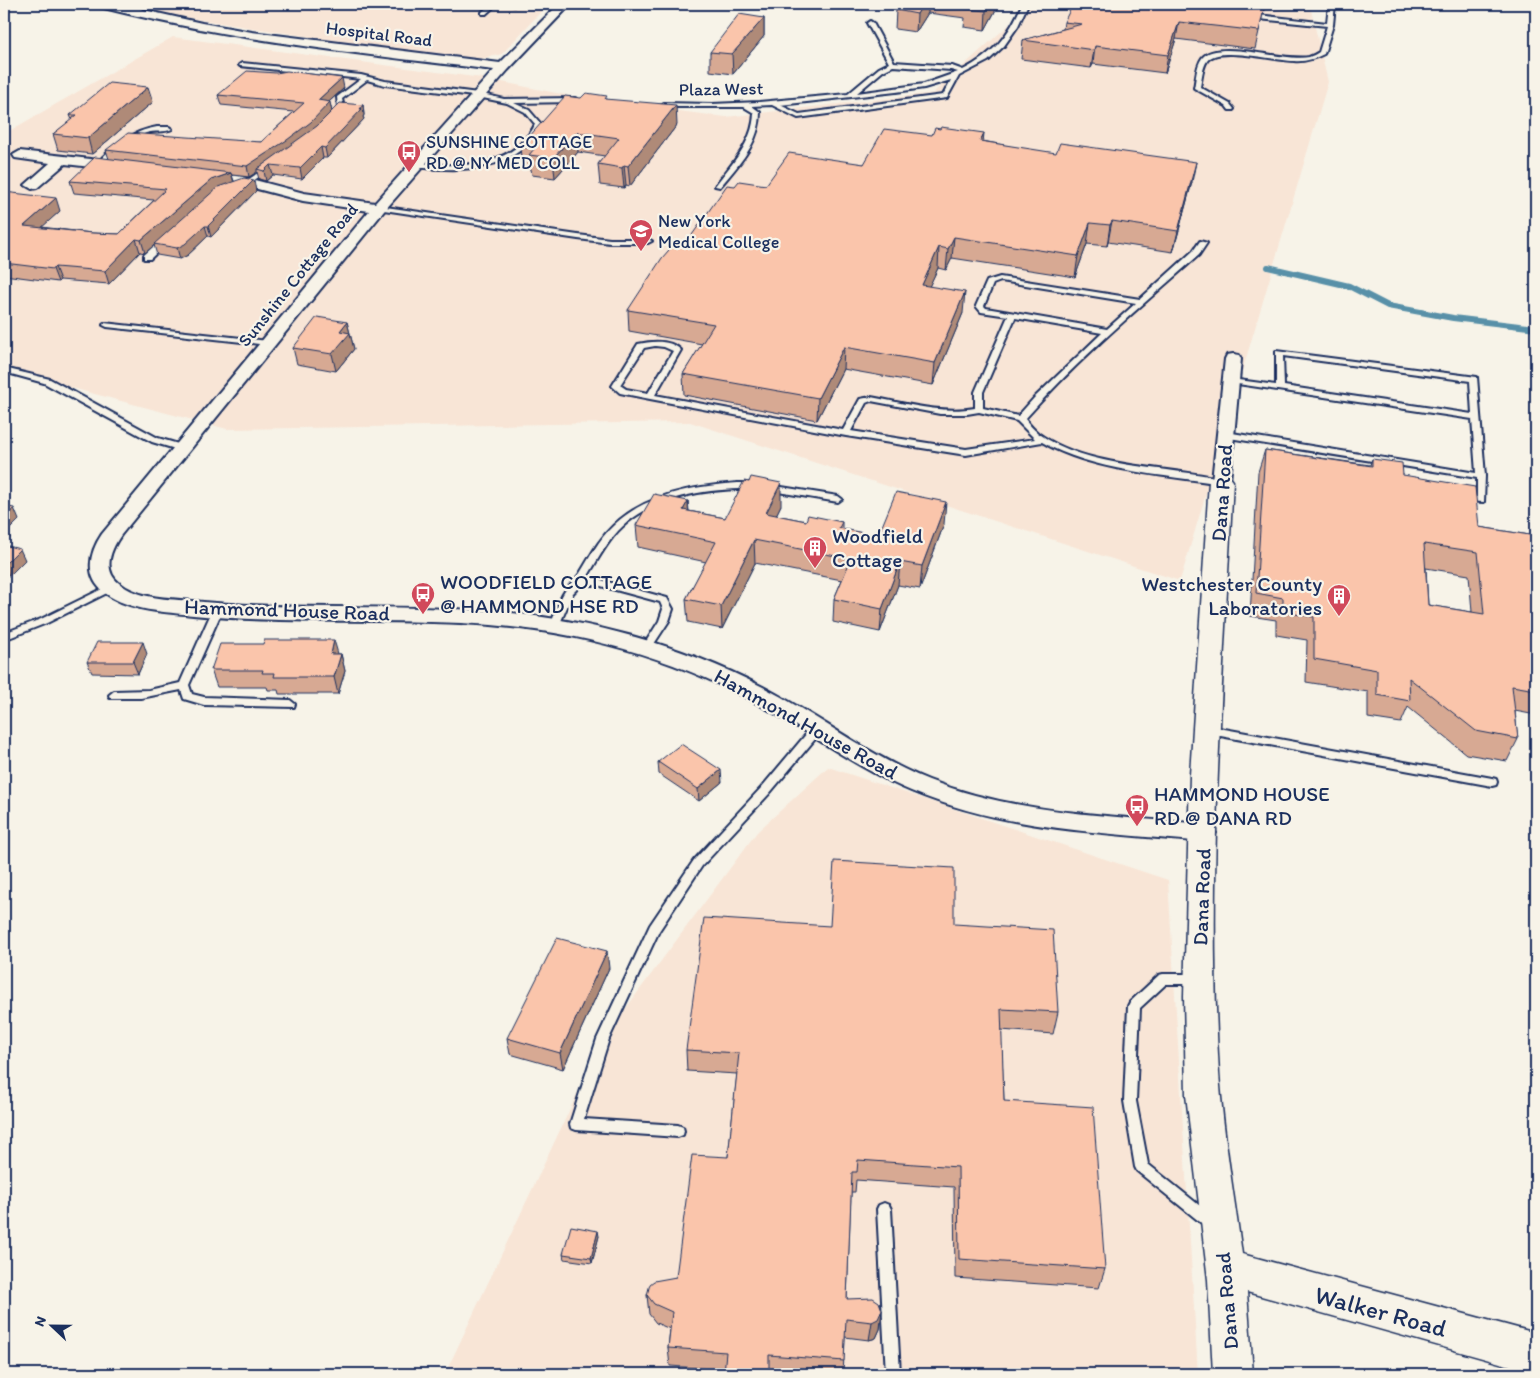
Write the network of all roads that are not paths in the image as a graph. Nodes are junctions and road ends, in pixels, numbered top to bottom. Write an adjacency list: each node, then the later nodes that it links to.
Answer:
1 (104, 4): 7 (street, Hospital Road)
2 (145, 4): 7 (lane)
3 (494, 4): 8 (lane)
4 (565, 4): 14 (street, Sunshine Cottage Road)
5 (1026, 4): 15 (lane, Plaza West)
6 (1332, 4): 11 (lane)
7 (132, 12): 14 (street, Hospital Road)
8 (484, 13)
9 (1244, 15): 11 (lane)
10 (870, 23): 12 (lane)
11 (1330, 25): 24 (lane)
12 (892, 64): 15 (lane); 18 (lane, Plaza West)
13 (242, 65): 16 (lane)
14 (503, 67): 17 (street, Sunshine Cottage Road)
15 (960, 74): 18 (lane, Plaza West); 21 (lane)
16 (366, 78): 17 (lane); 25 (lane)
17 (477, 96): 20 (lane); 31 (street, Sunshine Cottage Road)
18 (847, 96): 21 (lane, Plaza West)
19 (585, 100): 20 (lane)
20 (504, 101): 31 (lane)
21 (774, 103): 23 (lane, Plaza West)
22 (654, 105): 23 (lane, Plaza West)
23 (746, 105): 36 (lane)
24 (1231, 110)
25 (328, 121)
26 (168, 129): 30 (lane)
27 (20, 155): 28 (street)
28 (62, 160): 30 (street); 35 (street)
29 (280, 161): 34 (lane)
30 (99, 164): 32 (street)
31 (415, 165): 38 (street, Sunshine Cottage Road)
32 (127, 167)
33 (192, 174): 34 (street)
34 (248, 182): 37 (lane); 38 (street)
35 (32, 185)
36 (718, 186)
37 (232, 190)
38 (379, 208): 40 (lane); 47 (street, Sunshine Cottage Road)
39 (174, 233): 42 (lane)
40 (648, 241)
41 (1203, 243): 43 (lane)
42 (147, 257)
43 (1142, 302): 44 (lane); 46 (lane)
44 (1012, 315): 46 (lane); 53 (lane)
45 (107, 324): 47 (lane)
46 (1109, 332): 55 (lane)
47 (268, 343): 59 (street, Sunshine Cottage Road)
48 (1233, 359): 50 (street, Dana Road)
49 (4, 370): 59 (lane)
50 (1231, 381): 51 (lane); 57 (street, Dana Road)
51 (1280, 388): 54 (lane); 54 (lane)
52 (650, 397): 52 (lane); 56 (lane)
53 (979, 410): 55 (lane); 56 (lane)
54 (1476, 416): 62 (lane)
55 (1020, 419): 58 (lane)
56 (846, 433): 58 (lane)
57 (1226, 435): 60 (lane); 63 (street, Dana Road)
58 (1042, 440): 63 (lane)
59 (182, 448): 67 (street, Sunshine Cottage Road)
60 (1366, 457): 61 (lane); 62 (lane)
61 (1387, 472)
62 (1481, 476): 64 (lane)
63 (1222, 481): 76 (street, Dana Road)
64 (1455, 496)
65 (838, 500): 66 (lane)
66 (579, 582): 69 (lane); 71 (lane)
67 (110, 588): 68 (street, Hammond House Road); 70 (lane)
68 (218, 611): 69 (street, Hammond House Road); 72 (lane)
69 (555, 626): 71 (street, Hammond House Road)
70 (4, 637)
71 (647, 648): 75 (street, Hammond House Road)
72 (184, 684): 73 (lane); 74 (lane)
73 (114, 695)
74 (290, 704)
75 (817, 729): 78 (street, Hammond House Road); 80 (lane)
76 (1207, 730): 77 (lane); 78 (street, Dana Road)
77 (1492, 782)
78 (1204, 833): 79 (street, Dana Road)
79 (1201, 978): 82 (street, Dana Road); 82 (lane)
80 (678, 1131)
81 (884, 1209): 85 (lane)
82 (1220, 1231): 83 (street, Dana Road)
83 (1226, 1268): 84 (street, Walker Road); 86 (street, Dana Road)
84 (1536, 1353)
85 (893, 1374)
86 (1233, 1374)

